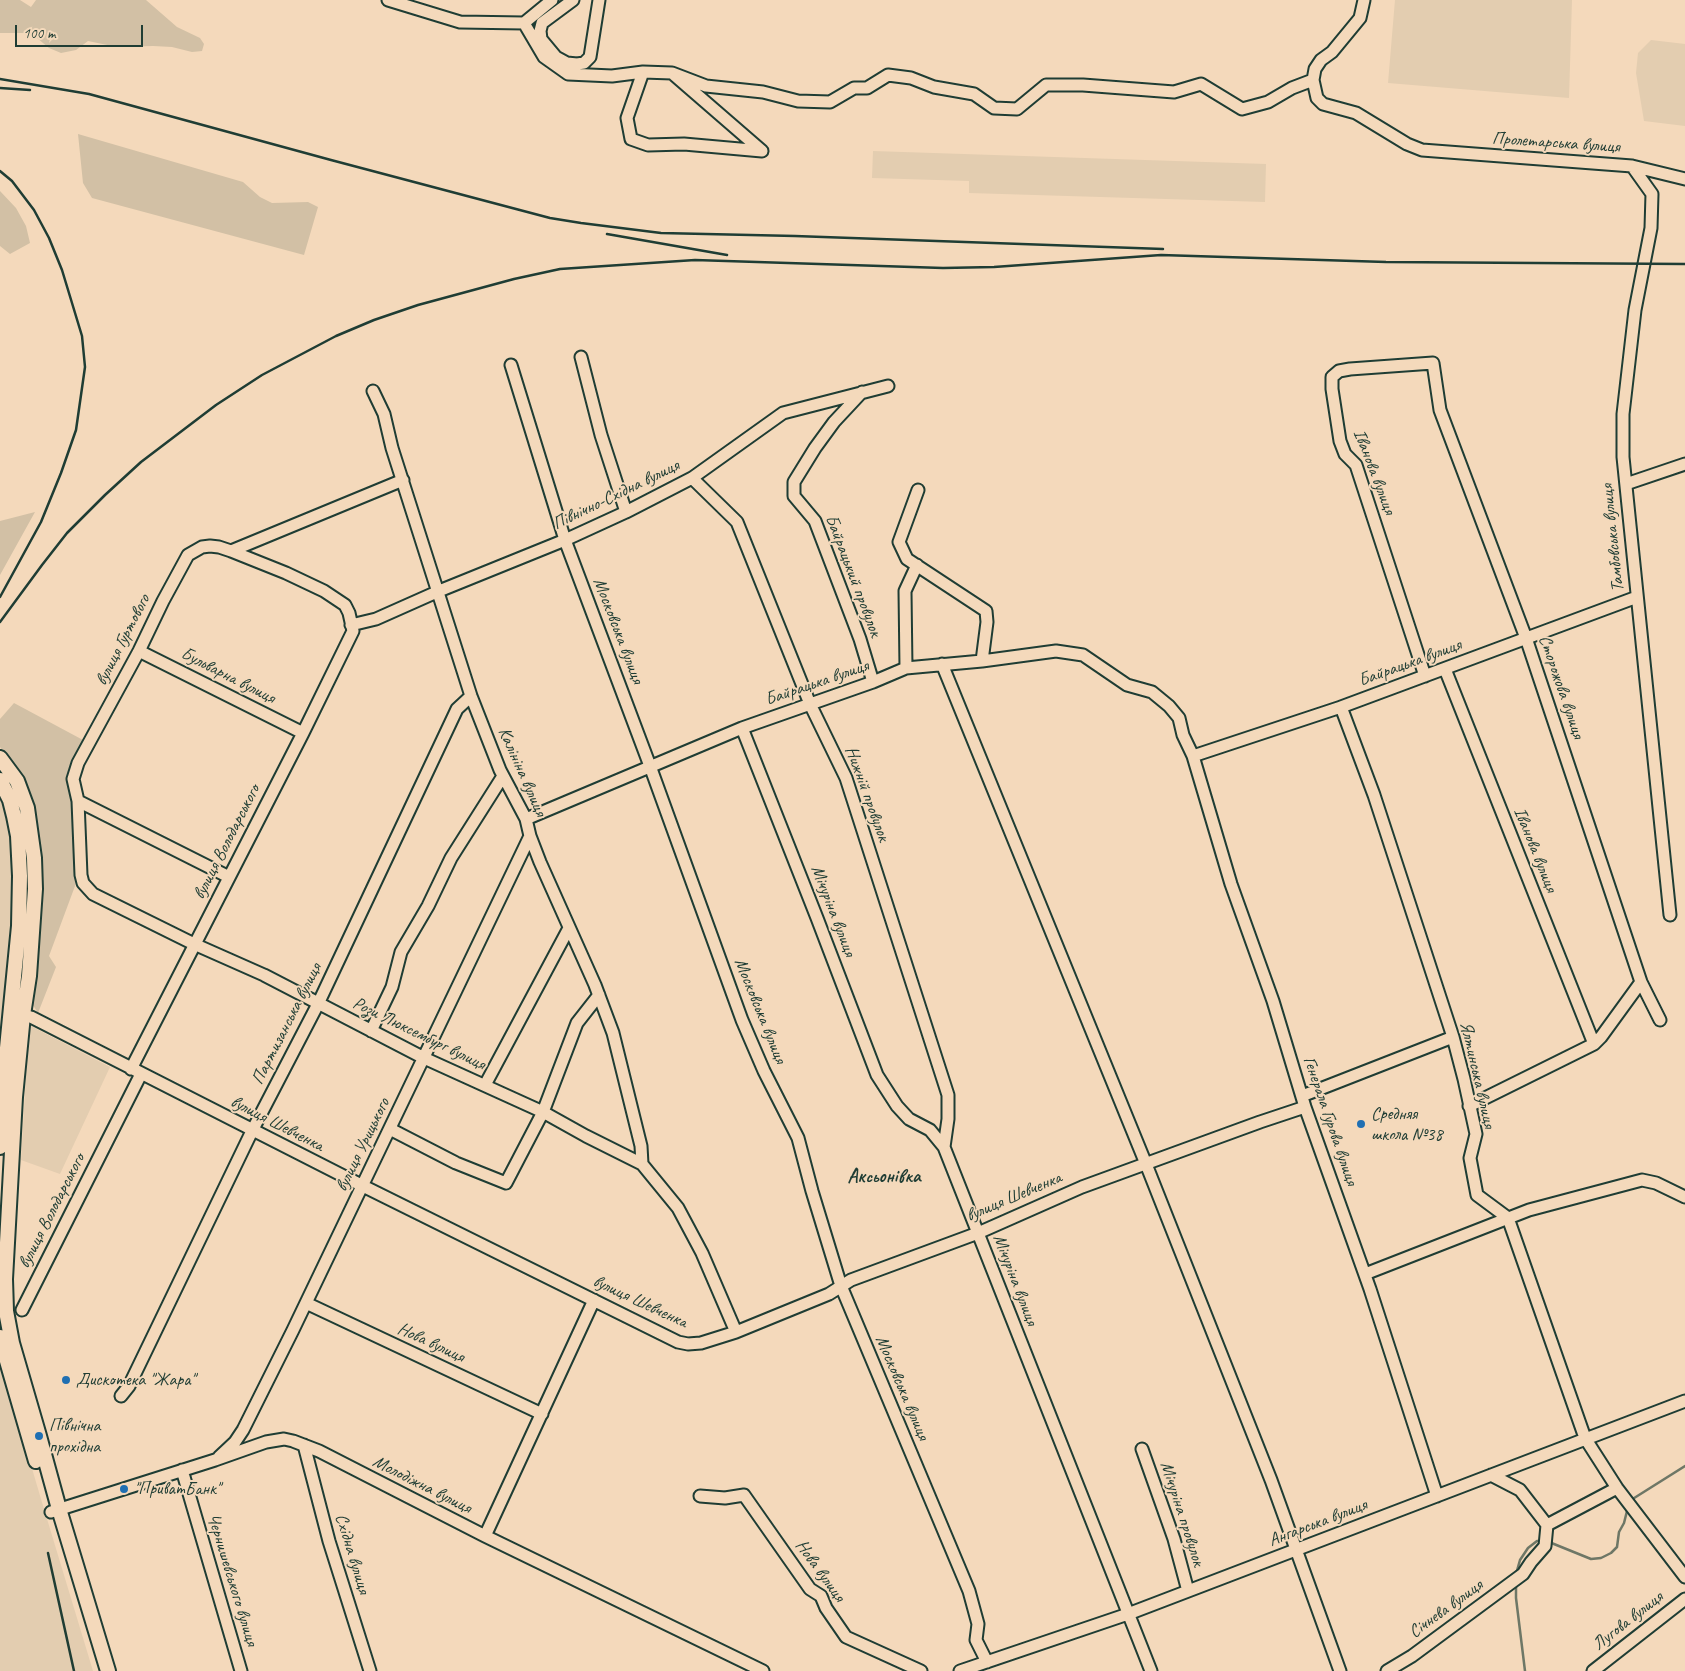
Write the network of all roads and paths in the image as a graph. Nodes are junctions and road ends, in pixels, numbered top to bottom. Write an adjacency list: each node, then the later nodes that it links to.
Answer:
1 (388, 0): 6 (street)
2 (552, 0): 6 (street)
3 (573, 0): 4 (street)
4 (600, 0)
5 (1364, 0): 9 (street)
6 (524, 23): 7 (street)
7 (643, 72): 8 (street); 8 (street)
8 (672, 73): 9 (street)
9 (1313, 80): 10 (street, Пролетарська вулиця)
10 (1632, 166): 11 (street, Пролетарська вулиця); 21 (street, Тамбовська вулиця)
11 (1685, 179)
12 (581, 357): 23 (street)
13 (1433, 364): 30 (street, Сторожова вулиця); 36 (street, Іванова вулиця)
14 (511, 365): 24 (street, Московська вулиця)
15 (888, 386): 17 (street, Північно-Східна вулиця)
16 (373, 391): 20 (street, Калініна вулиця)
17 (863, 391): 19 (street, Північно-Східна вулиця); 37 (street, Байрацький провулок)
18 (1685, 464): 21 (street)
19 (692, 478): 23 (street, Північно-Східна вулиця); 40 (street, Нижній провулок)
20 (403, 480): 25 (street); 27 (street, Калініна вулиця)
21 (1626, 484): 28 (street, Тамбовська вулиця)
22 (918, 490): 26 (street)
23 (626, 512): 24 (street, Північно-Східна вулиця)
24 (565, 540): 27 (street, Північно-Східна вулиця); 46 (street, Московська вулиця)
25 (231, 551): 29 (street, вулиця Гуртового); 31 (street, вулиця Гуртового)
26 (918, 565): 32 (street); 34 (street)
27 (439, 591): 29 (street, Північно-Східна вулиця); 39 (street, Калініна вулиця)
28 (1637, 598): 30 (street, Байрацька вулиця); 53 (street, Тамбовська вулиця)
29 (352, 628): 43 (street, вулиця Володарського)
30 (1526, 638): 35 (street, Байрацька вулиця); 56 (street, Сторожова вулиця)
31 (138, 650): 43 (street, Бульварна вулиця); 49 (street, вулиця Гуртового)
32 (982, 661): 33 (street, Байрацька вулиця); 38 (street, Байрацька вулиця)
33 (942, 664): 34 (street, Байрацька вулиця); 75 (street)
34 (906, 668): 37 (street, Байрацька вулиця)
35 (1445, 669): 36 (street, Байрацька вулиця); 63 (street, Іванова вулиця)
36 (1426, 676): 41 (street, Байрацька вулиця)
37 (873, 682): 40 (street, Байрацька вулиця)
38 (1127, 684): 44 (street, Генерала Гурова вулиця)
39 (471, 696): 47 (street, Калініна вулиця); 58 (street, Партизанська вулиця)
40 (810, 704): 42 (street, Байрацька вулиця); 73 (street, Нижній провулок)
41 (1340, 707): 44 (street, Байрацька вулиця); 62 (street, Ялтинська вулиця)
42 (742, 728): 46 (street, Байрацька вулиця); 73 (street, Мічуріна вулиця)
43 (303, 733): 52 (street, вулиця Володарського)
44 (1193, 756): 67 (street, Генерала Гурова вулиця)
45 (0, 758): 59 (main road)
46 (650, 766): 50 (street, Байрацька вулиця); 81 (street, Московська вулиця)
47 (503, 776): 50 (street, Калініна вулиця); 61 (street)
48 (0, 780): 59 (main road)
49 (78, 801): 52 (street); 55 (street, Рози Люксембург вулиця)
50 (526, 819): 51 (street, Калініна вулиця)
51 (530, 836): 54 (street, Калініна вулиця); 64 (street, вулиця Урицького)
52 (229, 876): 55 (street, вулиця Володарського)
53 (1670, 915)
54 (570, 928): 57 (street, Калініна вулиця); 66 (street)
55 (194, 944): 58 (street, Рози Люксембург вулиця); 65 (street, вулиця Володарського)
56 (1641, 982): 60 (street, Сторожова вулиця); 63 (street)
57 (599, 995): 69 (street); 74 (street, Калініна вулиця)
58 (318, 1004): 61 (street, Рози Люксембург вулиця); 71 (street, Партизанська вулиця)
59 (16, 1013): 65 (street, вулиця Шевченка); 72 (main road); 99 (main road)
60 (1660, 1020)
61 (371, 1031): 64 (street, Рози Люксембург вулиця)
62 (1452, 1037): 67 (street, вулиця Шевченка); 68 (street, Ялтинська вулиця)
63 (1594, 1044): 68 (street)
64 (424, 1058): 66 (street, Рози Люксембург вулиця); 70 (street, вулиця Урицького)
65 (136, 1071): 71 (street, вулиця Шевченка); 84 (street, вулиця Володарського)
66 (485, 1085): 69 (street, Рози Люксембург вулиця)
67 (1303, 1101): 75 (street, вулиця Шевченка); 80 (street, Генерала Гурова вулиця)
68 (1469, 1106): 78 (street, Ялтинська вулиця)
69 (543, 1112): 70 (street); 74 (street, Рози Люксембург вулиця)
70 (390, 1129): 76 (street, вулиця Урицького)
71 (252, 1131): 76 (street, вулиця Шевченка); 87 (street, Партизанська вулиця)
72 (0, 1147)
73 (944, 1147): 79 (street, Мічуріна вулиця)
74 (642, 1164): 85 (street, Рози Люксембург вулиця)
75 (1146, 1164): 79 (street, вулиця Шевченка); 102 (street)
76 (363, 1186): 82 (street, вулиця Шевченка); 83 (street, вулиця Урицького)
77 (1685, 1197): 78 (street)
78 (1508, 1218): 80 (street); 90 (street)
79 (978, 1233): 81 (street, вулиця Шевченка); 106 (street, Мічуріна вулиця)
80 (1365, 1274): 98 (street, Генерала Гурова вулиця)
81 (842, 1286): 85 (street, вулиця Шевченка); 107 (street, Московська вулиця)
82 (594, 1300): 85 (street, вулиця Шевченка); 89 (street)
83 (306, 1303): 89 (street, Нова вулиця); 93 (street, вулиця Урицького)
84 (22, 1310)
85 (736, 1332)
86 (0, 1337): 99 (main road)
87 (121, 1396)
88 (1685, 1401): 90 (street, Ангарська вулиця)
89 (542, 1414): 101 (street)
90 (1586, 1438): 95 (street, Ангарська вулиця); 96 (street)
91 (304, 1445): 93 (street, Молодіжна вулиця); 101 (street, Молодіжна вулиця); 111 (street, Східна вулиця)
92 (1142, 1449): 104 (street, Мічуріна провулок)
93 (216, 1460): 94 (street, Молодіжна вулиця)
94 (182, 1470): 99 (street, Молодіжна вулиця); 110 (street, Чернишевського вулиця)
95 (1492, 1475): 98 (street, Ангарська вулиця); 100 (street)
96 (1617, 1488): 100 (street); 103 (street)
97 (700, 1496): 113 (street, Нова вулиця)
98 (1437, 1496): 102 (street, Ангарська вулиця)
99 (55, 1510): 108 (main road); 109 (main road)
100 (1547, 1529): 118 (street, Січнева вулиця)
101 (485, 1536): 112 (street, Молодіжна вулиця)
102 (1295, 1551): 104 (street, Ангарська вулиця); 117 (street)
103 (1685, 1577)
104 (1188, 1591): 106 (street, Ангарська вулиця)
105 (1685, 1599): 119 (street, Лугова вулиця)
106 (1128, 1614): 107 (street, Ангарська вулиця); 116 (street, Мічуріна вулиця)
107 (990, 1661): 114 (street, Ангарська вулиця); 115 (street, Московська вулиця)
108 (99, 1671)
109 (108, 1671)
110 (241, 1671)
111 (370, 1671)
112 (763, 1671)
113 (921, 1671)
114 (960, 1671)
115 (997, 1671)
116 (1150, 1671)
117 (1340, 1671)
118 (1387, 1671)
119 (1593, 1671)

